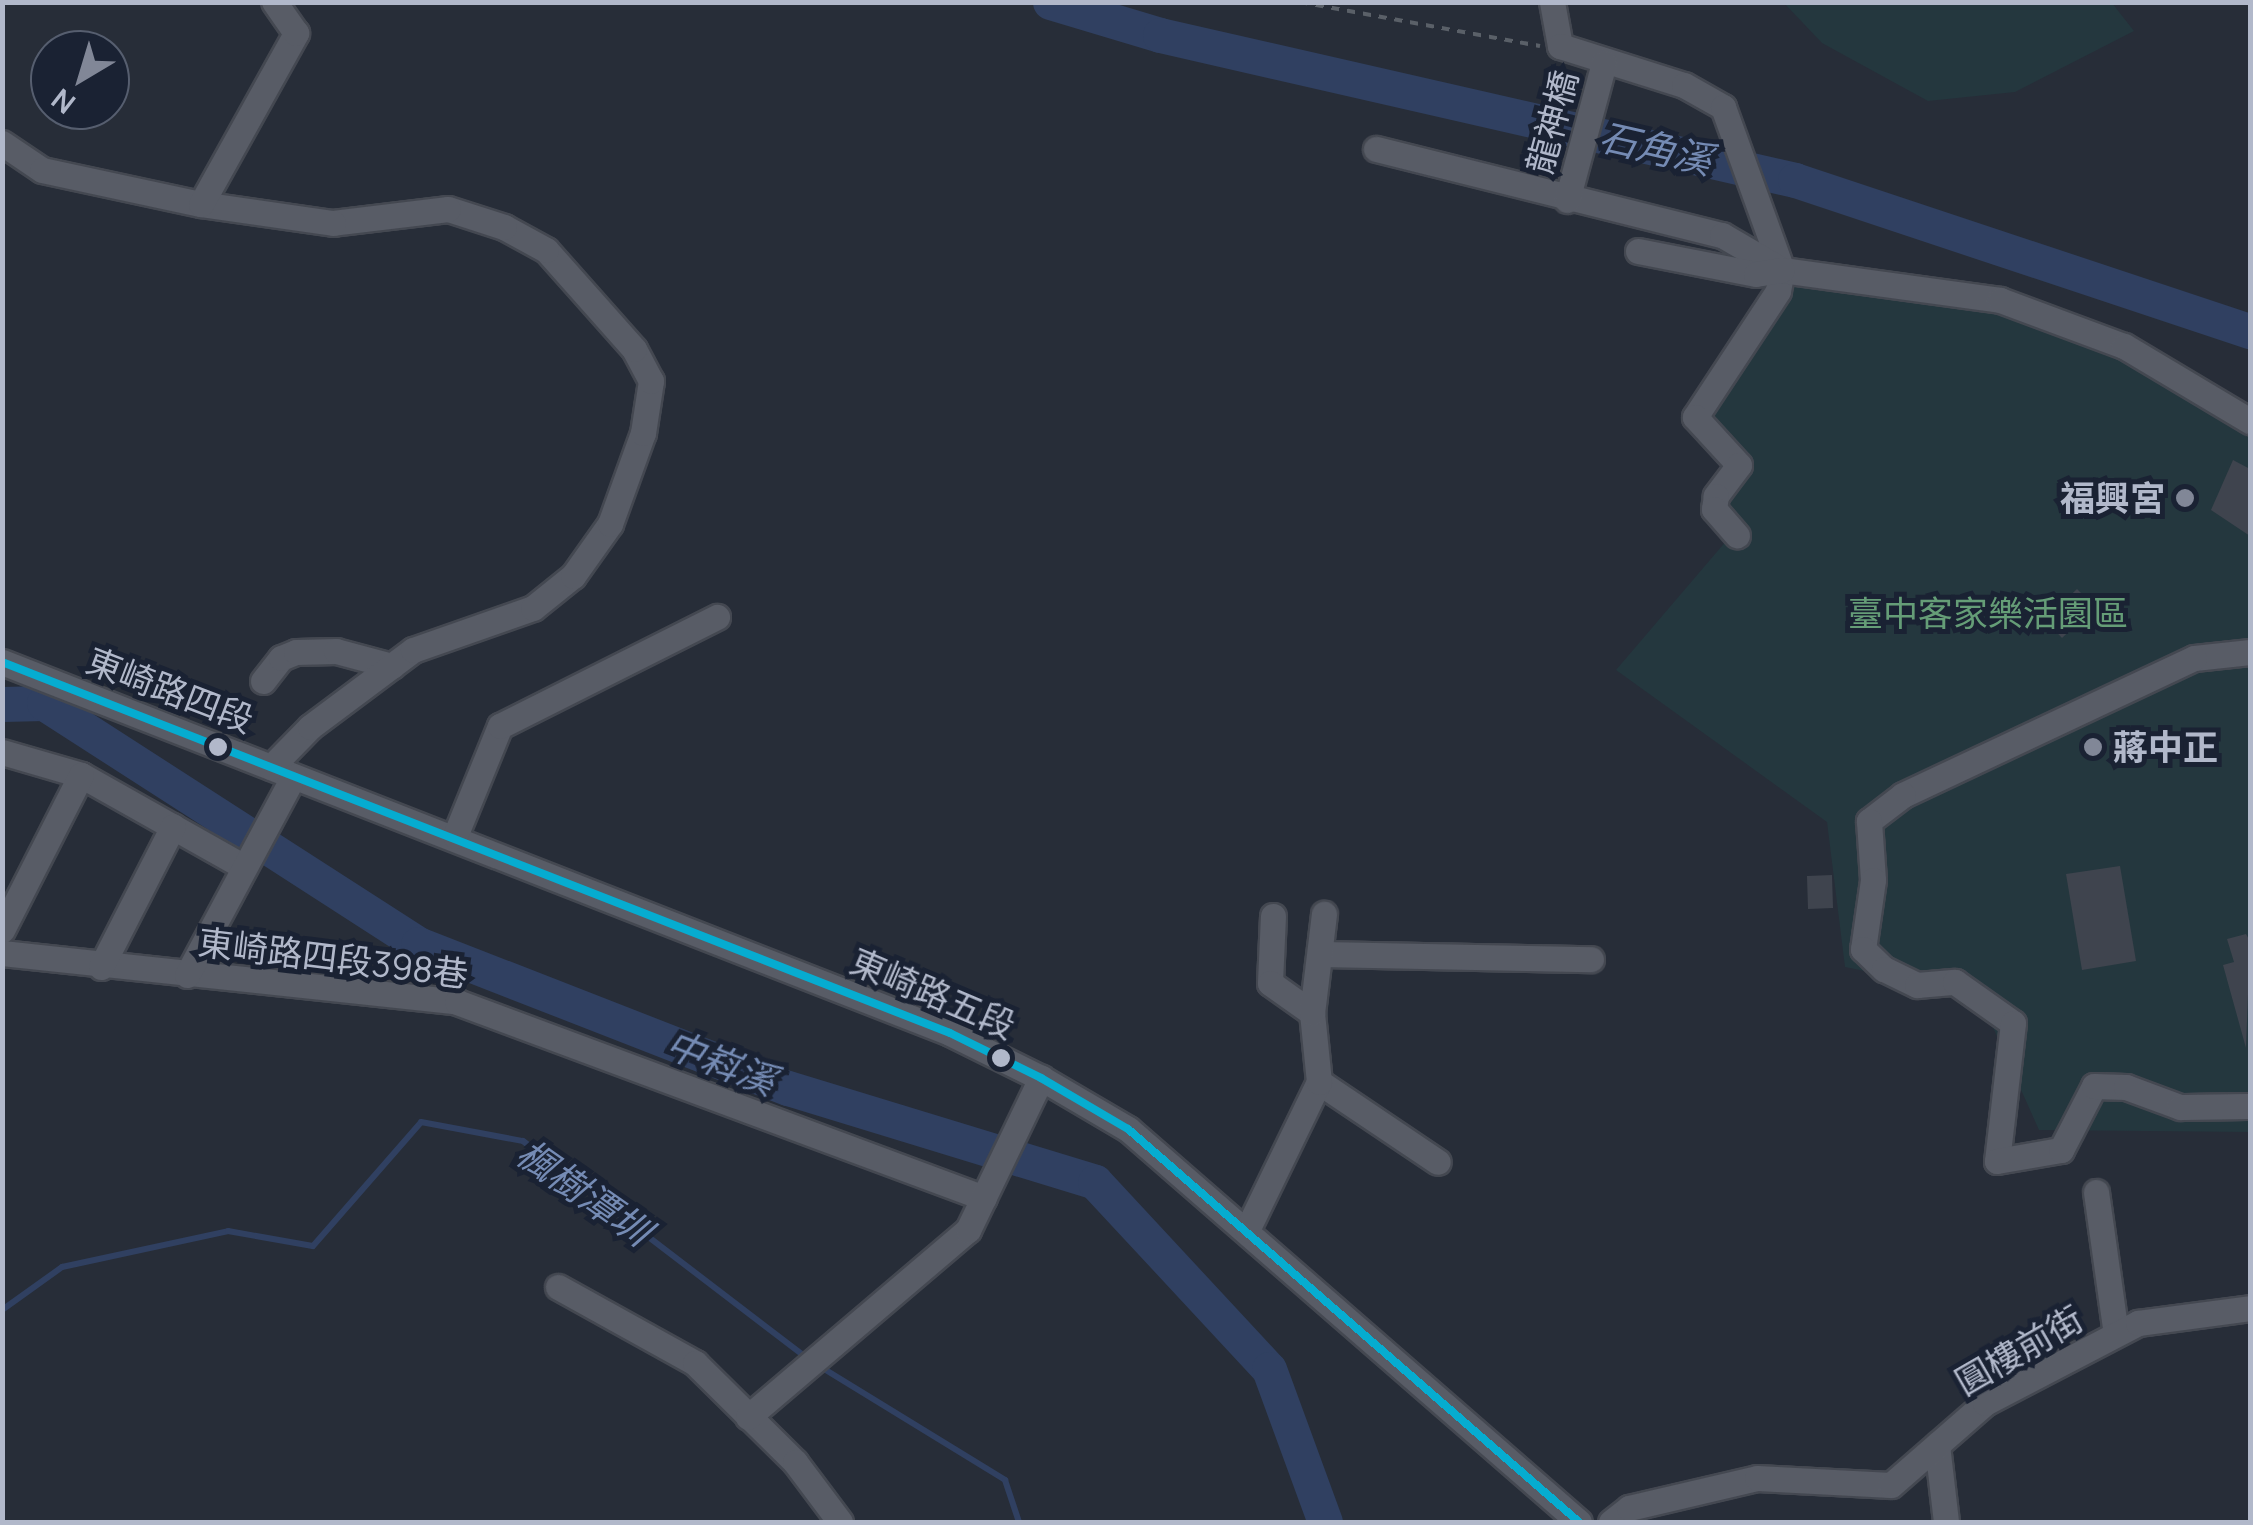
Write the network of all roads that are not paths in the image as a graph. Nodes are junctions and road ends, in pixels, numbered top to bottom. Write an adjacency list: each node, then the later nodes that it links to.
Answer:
1 (274, 2): 7 (street)
2 (1552, 2): 3 (street)
3 (1604, 63): 6 (street, 龍神橋); 9 (street)
4 (2, 143): 7 (street)
5 (1376, 149): 6 (street)
6 (1567, 200): 9 (street)
7 (200, 204): 15 (street)
8 (1638, 251): 9 (street)
9 (1782, 270): 10 (street); 11 (street)
10 (2250, 421)
11 (1737, 535)
12 (717, 618): 21 (street)
13 (2250, 652): 34 (street)
14 (2, 662): 19 (street, 東崎路四段)
15 (392, 666): 16 (street); 19 (street)
16 (263, 681)
17 (2, 752): 18 (street)
18 (80, 775): 20 (street); 25 (street)
19 (292, 776): 21 (street, 東崎路五段); 22 (street)
20 (173, 826): 22 (street); 29 (street)
21 (454, 836): 32 (street, 東崎路五段)
22 (244, 867): 30 (street)
23 (1324, 914): 27 (street)
24 (1273, 916): 31 (street)
25 (2, 930)
26 (2, 953): 29 (street, 東崎路四段398巷)
27 (1322, 954): 28 (street); 31 (street)
28 (1591, 960)
29 (101, 967): 30 (street, 東崎路四段398巷)
30 (187, 975): 37 (street, 東崎路四段398巷)
31 (1312, 1012): 33 (street)
32 (1041, 1078): 37 (street); 38 (street, 東崎路五段)
33 (1319, 1082): 35 (street); 38 (street)
34 (2250, 1106)
35 (1438, 1162)
36 (2096, 1192): 41 (street)
37 (984, 1198): 42 (street)
38 (1246, 1230): 45 (street, 東崎路五段)
39 (558, 1287): 42 (street)
40 (2250, 1308): 41 (street, 圓樓前街)
41 (2116, 1334): 43 (street, 圓樓前街)
42 (748, 1417): 44 (street)
43 (1937, 1445): 46 (street, 圓樓前街); 47 (street)
44 (840, 1522)
45 (1580, 1522)
46 (1611, 1522)
47 (1946, 1522)

